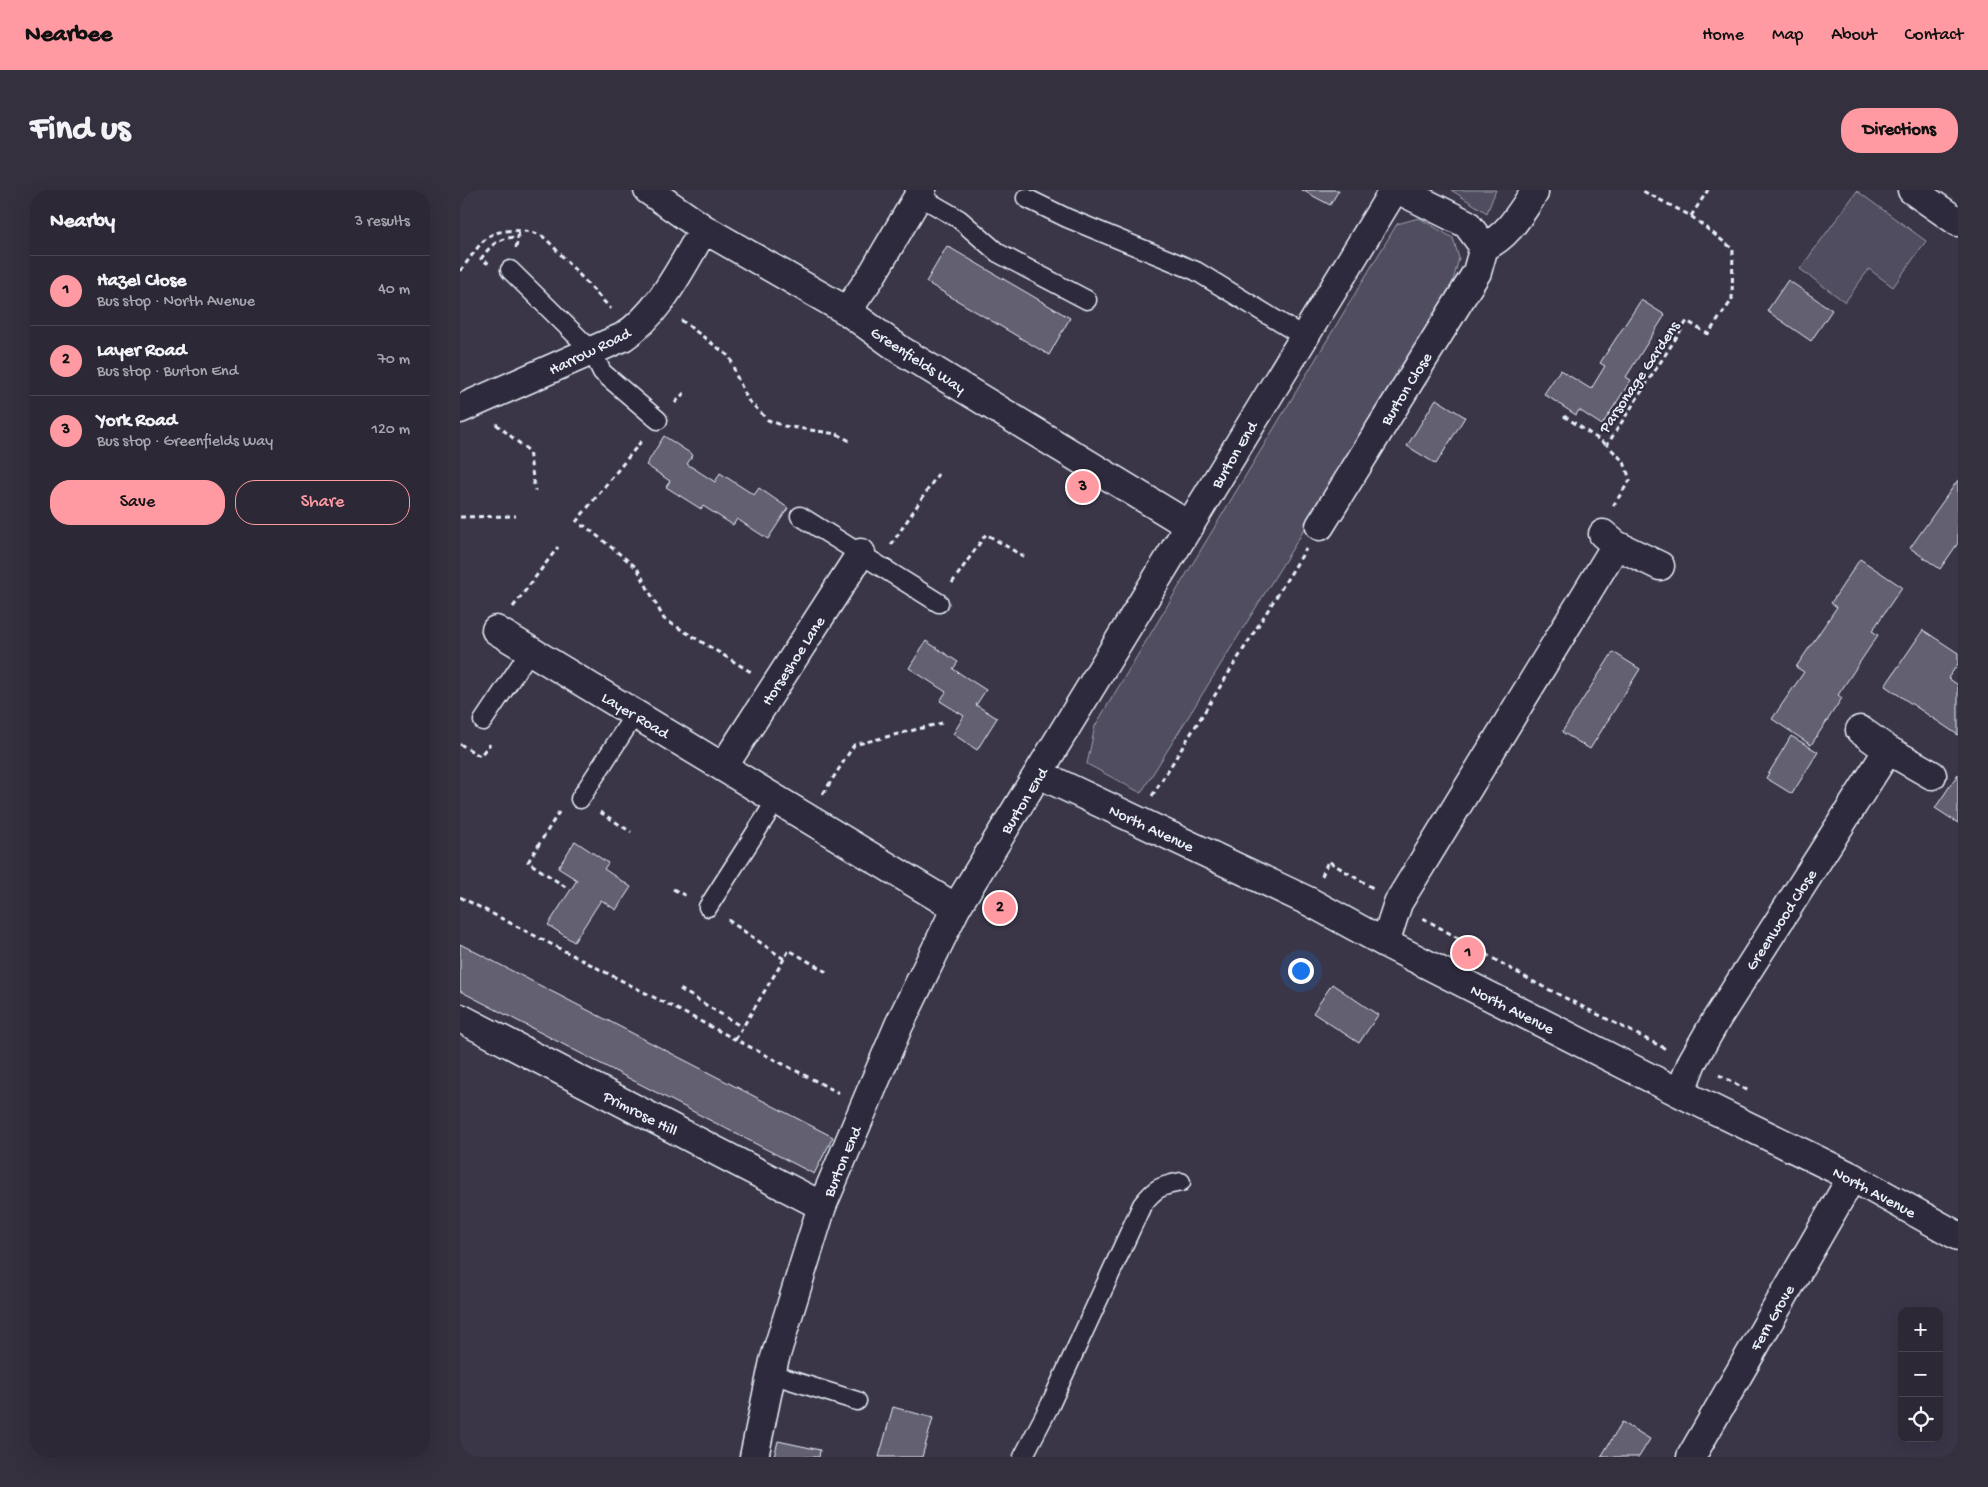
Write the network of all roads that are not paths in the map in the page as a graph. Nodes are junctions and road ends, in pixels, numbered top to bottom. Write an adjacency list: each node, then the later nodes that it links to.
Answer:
1 (648, 190): 9 (street, Greenfields Way)
2 (1394, 190): 14 (street, Burton End)
3 (1399, 190): 10 (street)
4 (1912, 190): 8 (street)
5 (921, 193): 12 (lane); 13 (street)
6 (1534, 193): 10 (street)
7 (1026, 198): 14 (lane)
8 (1958, 222)
9 (704, 229): 13 (street, Greenfields Way); 15 (street, Harrow Road)
10 (1484, 247): 20 (street, Burton Close)
11 (510, 270): 15 (lane)
12 (1087, 300)
13 (847, 311): 19 (street, Greenfields Way)
14 (1304, 337): 19 (street, Burton End)
15 (592, 351): 16 (street, Harrow Road); 17 (lane)
16 (460, 410)
17 (658, 420)
18 (800, 516): 21 (lane)
19 (1190, 526): 31 (street, Burton End)
20 (1320, 526)
21 (870, 559): 23 (lane); 30 (street, Horseshoe Lane)
22 (1660, 566): 37 (street)
23 (939, 603)
24 (496, 630): 25 (street, Layer Road)
25 (530, 651): 26 (street, Layer Road); 27 (lane)
26 (635, 714): 30 (street, Layer Road); 33 (lane)
27 (483, 721)
28 (1860, 730): 29 (street)
29 (1888, 750): 32 (street); 39 (street, Greenwood Close)
30 (723, 767): 34 (street, Layer Road)
31 (1039, 774): 36 (street, Burton End); 37 (street, North Avenue)
32 (1932, 775)
33 (580, 799)
34 (777, 799): 35 (lane); 36 (street, Layer Road)
35 (708, 907)
36 (956, 908): 42 (street, Burton End)
37 (1385, 943): 39 (street, North Avenue)
38 (460, 1018): 42 (street, Primrose Hill)
39 (1680, 1093): 40 (street, North Avenue)
40 (1852, 1177): 43 (street, North Avenue); 48 (street, Fern Grove)
41 (1181, 1182): 47 (lane)
42 (822, 1206): 44 (street, Burton End)
43 (1958, 1236)
44 (771, 1374): 45 (lane); 46 (street, Burton End)
45 (857, 1401)
46 (754, 1457)
47 (1023, 1457)
48 (1691, 1457)

